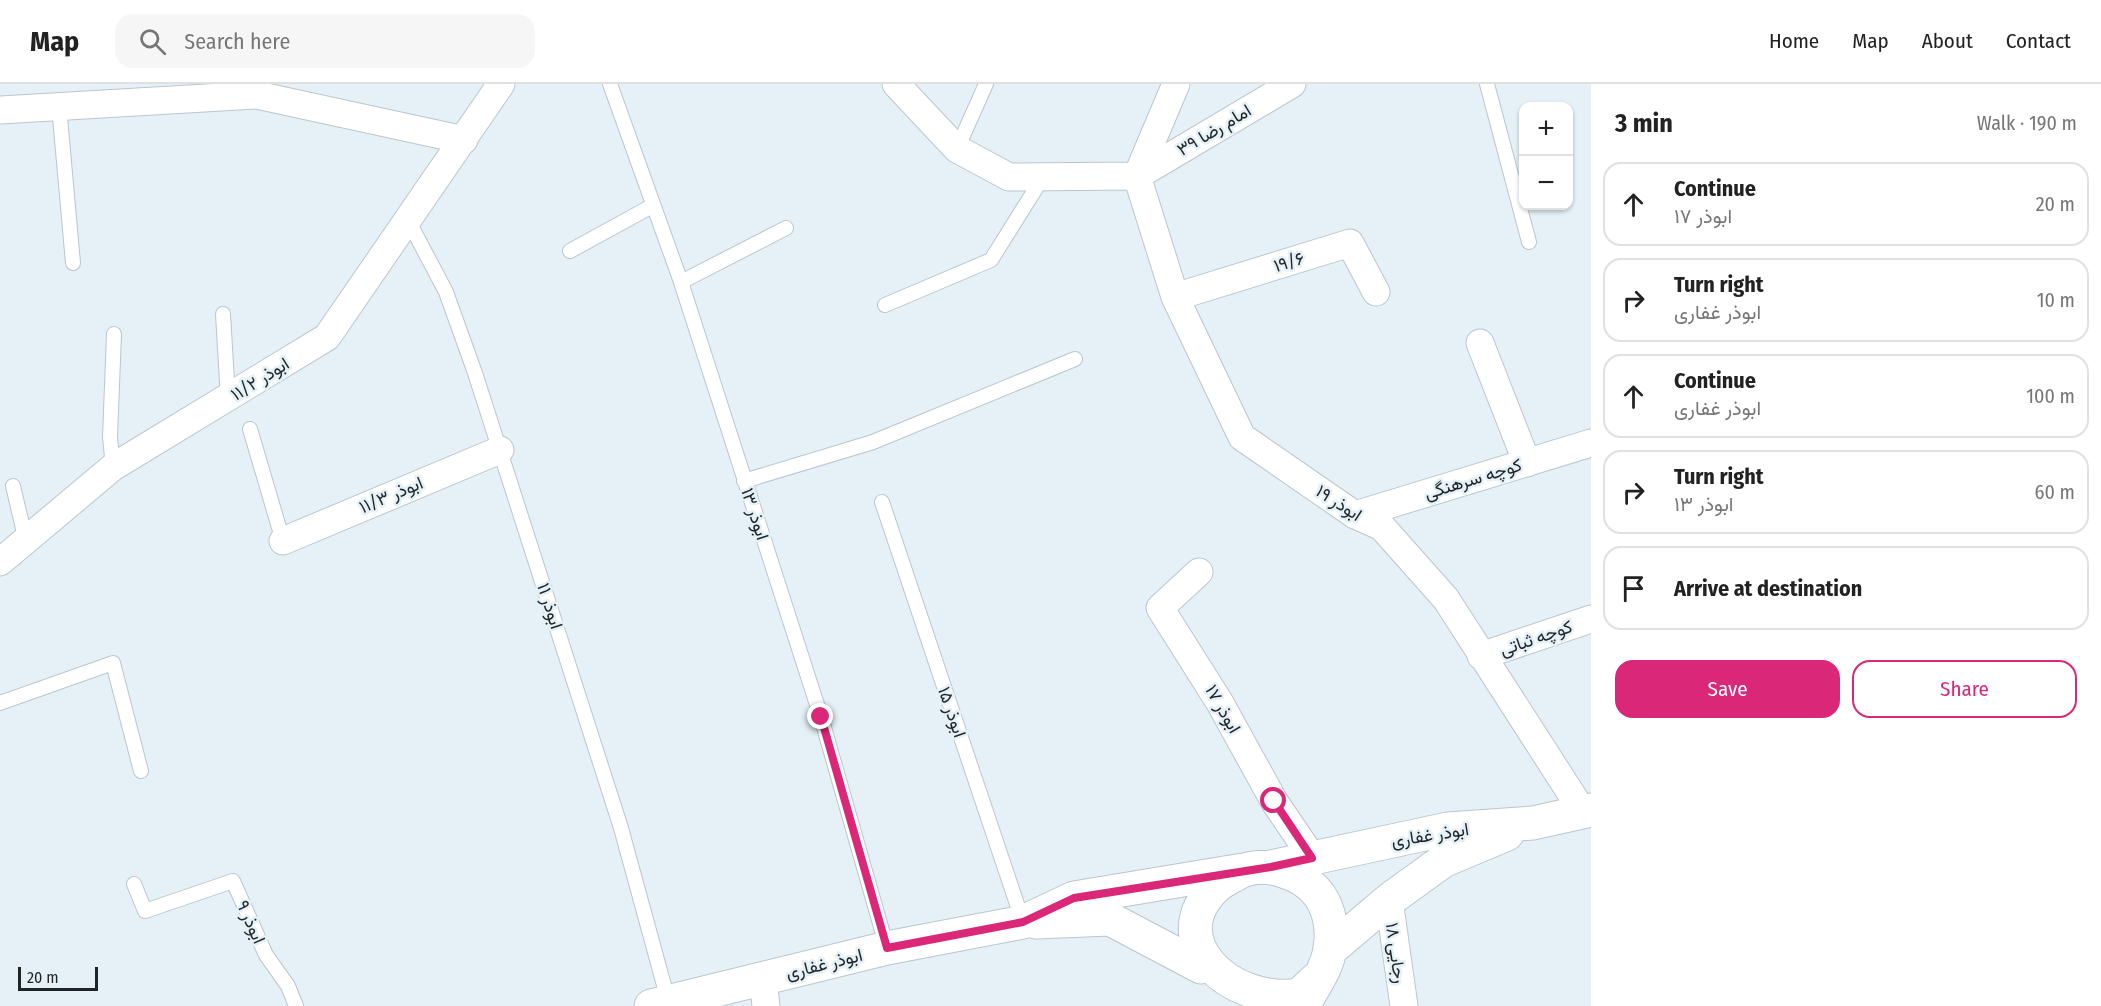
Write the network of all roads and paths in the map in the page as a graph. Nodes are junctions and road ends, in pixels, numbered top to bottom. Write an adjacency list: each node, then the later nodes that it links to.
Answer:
1 (501, 84): 11 (street, ابوذر ۱۱/۲)
2 (610, 84): 15 (lane, ابوذر ۱۳)
3 (896, 84): 12 (street)
4 (986, 84): 12 (lane)
5 (1176, 84): 13 (street)
6 (1292, 84): 13 (street, امام رضا ۳۹)
7 (1486, 84): 18 (lane)
8 (223, 90): 9 (street); 11 (street)
9 (58, 106): 10 (street); 20 (lane)
10 (0, 110)
11 (464, 140): 16 (street, ابوذر ۱۱/۲)
12 (957, 149): 14 (street)
13 (1137, 176): 14 (street); 23 (street, ابوذر ۱۹)
14 (1043, 177): 24 (lane)
15 (652, 206): 19 (lane); 21 (lane, ابوذر ۱۳)
16 (408, 220): 29 (street, ابوذر ۱۱/۲); 32 (lane, ابوذر ۱۱)
17 (786, 228): 21 (lane)
18 (1529, 242)
19 (570, 251)
20 (73, 263)
21 (681, 282): 35 (lane, ابوذر ۱۳)
22 (1376, 292): 23 (street, ۱۹/۶)
23 (1175, 297): 38 (street, ابوذر ۱۹)
24 (885, 305)
25 (223, 314): 29 (lane)
26 (114, 334): 34 (lane)
27 (1480, 343): 33 (street)
28 (1075, 359): 35 (lane)
29 (228, 399): 34 (street, ابوذر ۱۱/۲)
30 (250, 429): 40 (lane)
31 (1591, 443): 33 (street, کوچه سرهنگی)
32 (500, 450): 40 (street, ابوذر ۱۱/۳); 58 (lane, ابوذر ۱۱)
33 (1527, 463): 38 (street, کوچه سرهنگی)
34 (113, 467): 39 (street, ابوذر ۱۱/۲)
35 (744, 481): 54 (lane, ابوذر ۱۳)
36 (14, 486): 39 (lane)
37 (882, 502): 53 (lane, ابوذر ۱۵)
38 (1354, 515): 44 (street, ابوذر ۱۹)
39 (26, 541): 41 (street, ابوذر ۱۱/۲)
40 (283, 541)
41 (0, 562)
42 (1199, 572): 49 (street, ابوذر ۱۷)
43 (1591, 619): 44 (street, کوچه ثباتی)
44 (1481, 656): 47 (street, ابوذر ۱۹)
45 (0, 703): 46 (lane)
46 (141, 771)
47 (1587, 811): 48 (main road, ابوذر غفاری)
48 (1533, 823): 49 (main road, ابوذر غفاری); 52 (main road)
49 (1312, 858): 50 (main road, ابوذر غفاری)
50 (1257, 869): 53 (main road, ابوذر غفاری); 55 (main road); 56 (main road)
51 (134, 884): 59 (lane, ابوذر ۹)
52 (1389, 900): 55 (main road); 61 (street, رجایی ۱۸)
53 (1023, 922): 54 (main road, ابوذر غفاری); 56 (main road)
54 (887, 948): 57 (main road, ابوذر غفاری)
55 (1325, 963): 56 (main road); 60 (main road)
56 (1212, 987)
57 (765, 993): 58 (main road, ابوذر غفاری)
58 (660, 1003)
59 (296, 1006)
60 (1303, 1006)
61 (1404, 1006)

